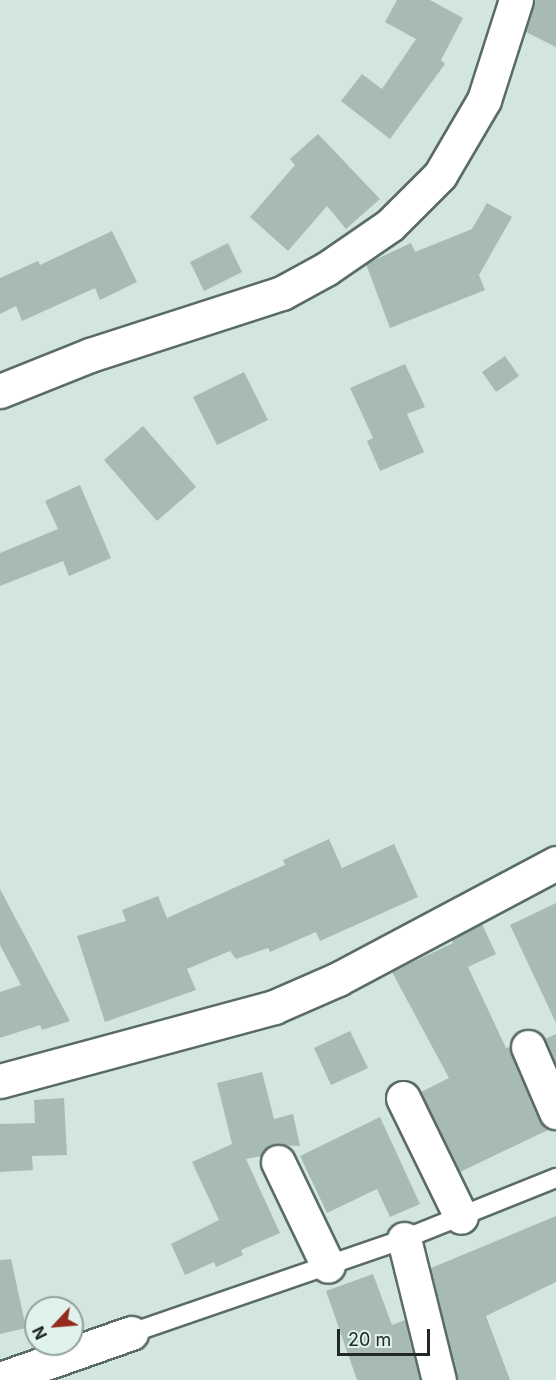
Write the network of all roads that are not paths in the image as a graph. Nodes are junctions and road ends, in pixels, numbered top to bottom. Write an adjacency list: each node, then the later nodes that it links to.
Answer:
1 (516, 0): 2 (street)
2 (0, 391)
3 (556, 863): 5 (street)
4 (528, 1047): 7 (street)
5 (0, 1081)
6 (403, 1098): 10 (street)
7 (556, 1112)
8 (278, 1162): 12 (street)
9 (556, 1178): 10 (lane)
10 (461, 1217): 11 (lane)
11 (404, 1239): 12 (lane); 15 (street)
12 (328, 1266): 13 (lane)
13 (131, 1333): 14 (street)
14 (0, 1379)
15 (439, 1380)

